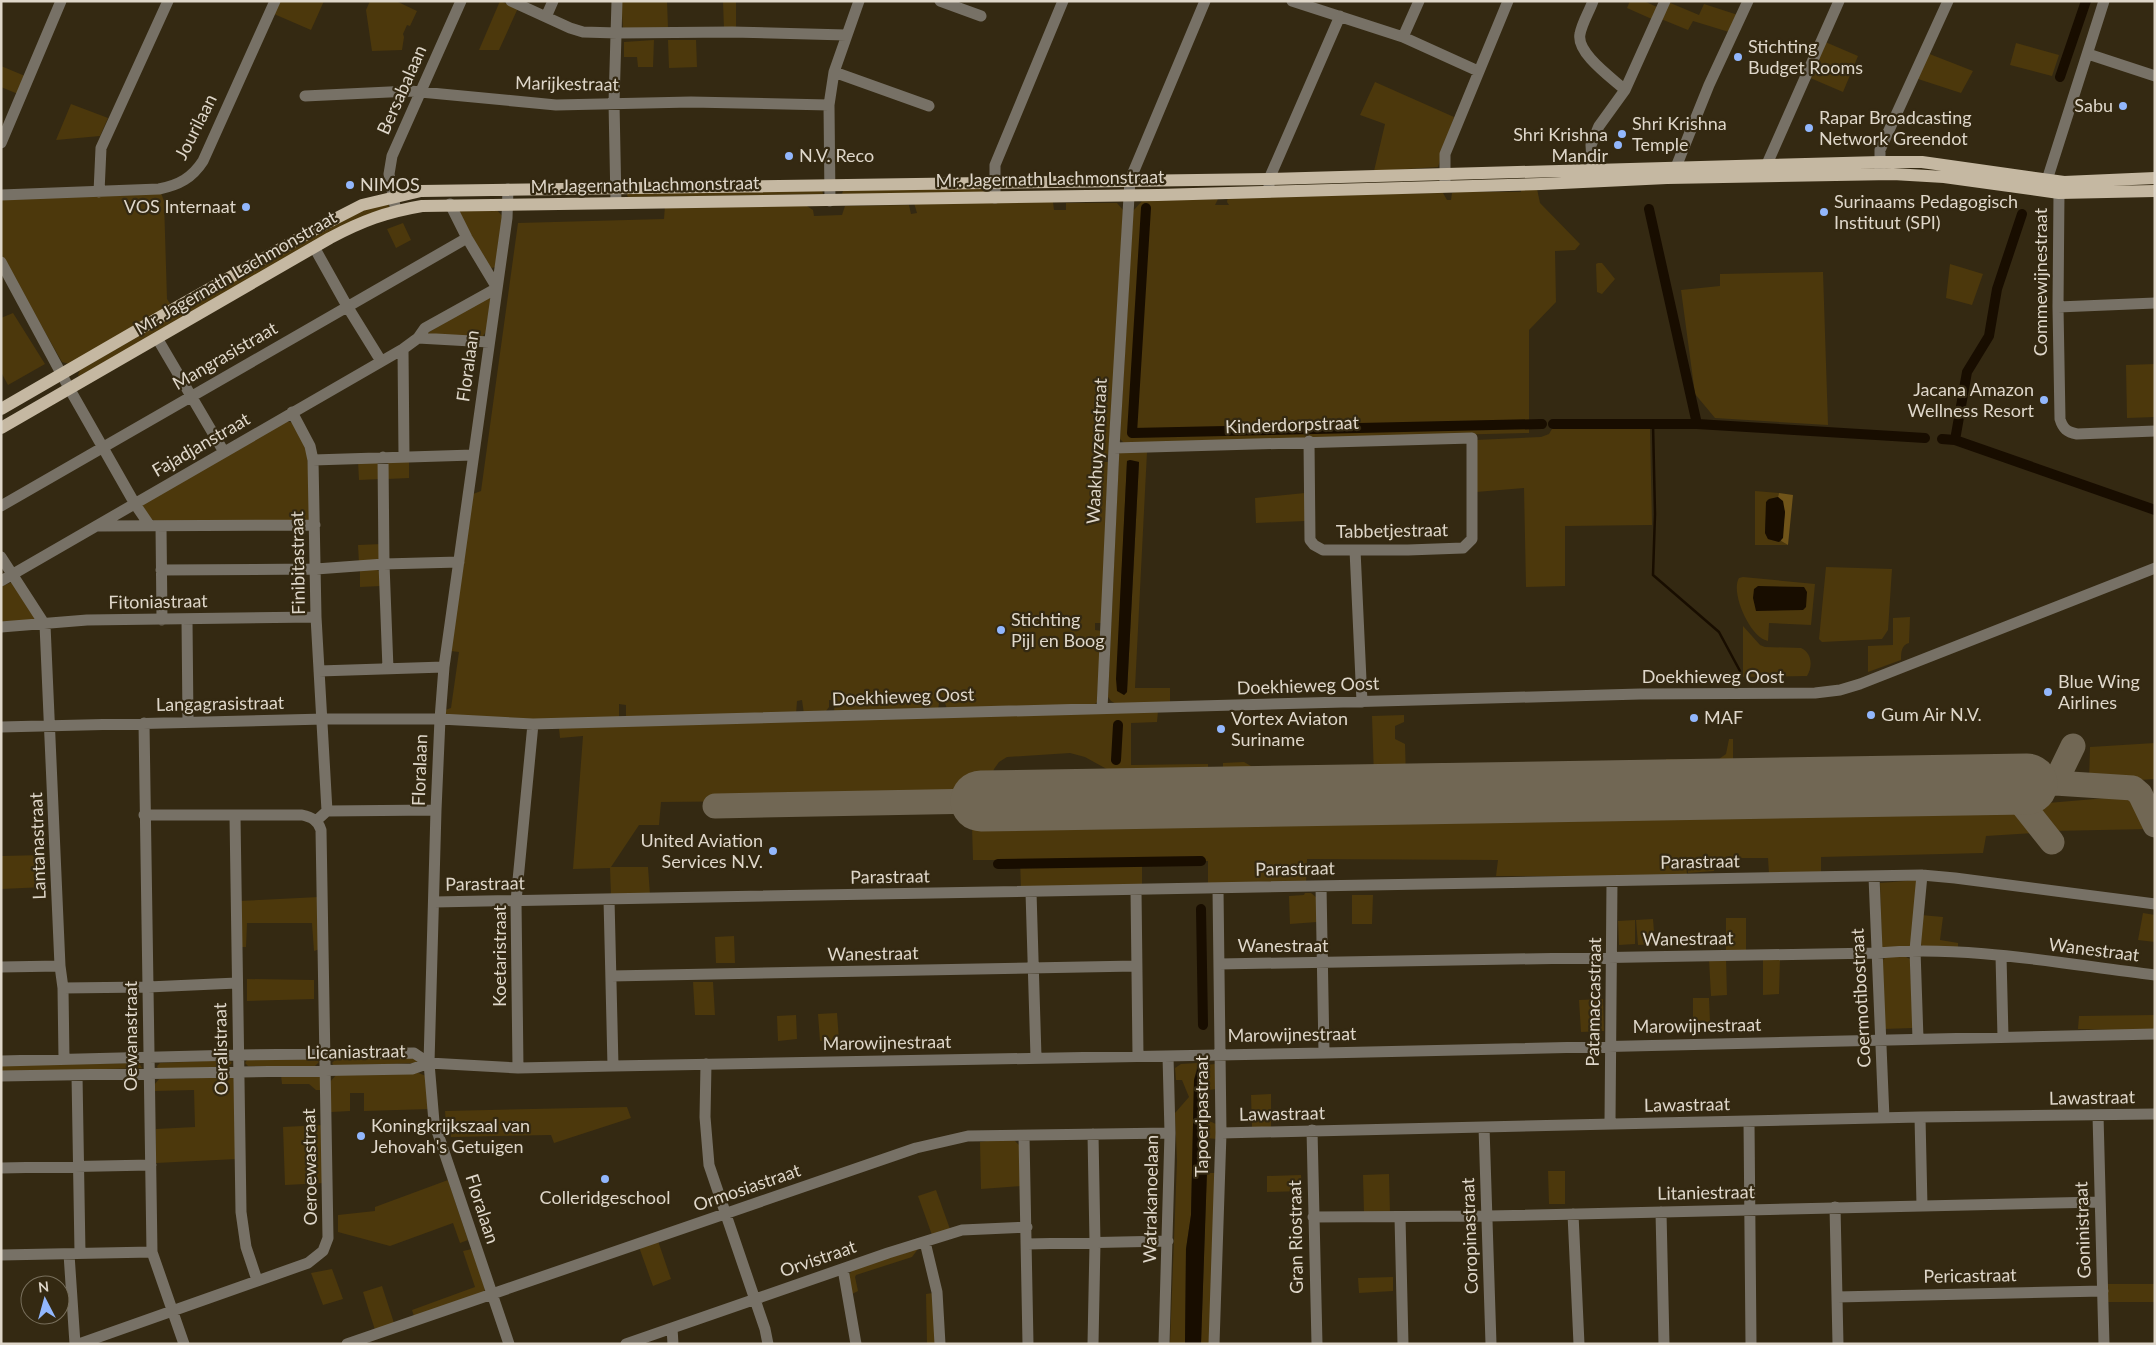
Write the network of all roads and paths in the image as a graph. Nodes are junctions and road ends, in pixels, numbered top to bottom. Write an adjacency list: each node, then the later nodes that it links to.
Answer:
1 (61, 1): 37 (street)
2 (168, 1): 54 (street)
3 (275, 1): 54 (street, Jourilaan)
4 (461, 1): 32 (street, Bersabalaan)
5 (511, 1): 23 (street)
6 (553, 1): 23 (street)
7 (617, 1): 24 (street)
8 (859, 1): 25 (street)
9 (940, 1): 21 (street)
10 (1063, 1): 47 (street)
11 (1205, 1): 44 (street, Waakhuyzenstraat)
12 (1292, 1): 22 (street)
13 (1419, 1): 26 (street)
14 (1508, 1): 28 (street)
15 (1594, 1): 31 (street)
16 (1665, 1): 31 (street)
17 (1748, 1): 39 (street)
18 (1839, 1): 38 (street)
19 (1948, 1): 40 (street)
20 (2104, 1): 27 (street)
21 (981, 16)
22 (1340, 16): 26 (street); 50 (street)
23 (546, 17): 24 (street)
24 (617, 33): 25 (street); 34 (street)
25 (846, 35): 29 (street)
26 (1403, 37): 28 (street)
27 (2088, 54): 30 (street); 46 (street)
28 (1478, 71): 45 (street)
29 (834, 72): 35 (street); 36 (street)
30 (2155, 76)
31 (1625, 90): 41 (street)
32 (422, 92): 33 (street, Marijkestraat); 34 (street, Marijkestraat); 58 (street, Bersabalaan)
33 (305, 96)
34 (614, 103): 35 (street, Marijkestraat); 51 (street)
35 (829, 105): 49 (street)
36 (929, 106)
37 (1, 143)
38 (1767, 164): 39 (main road, Mr. Jagernath Lachmonstraat); 40 (main road, Mr. Jagernath Lachmonstraat); 42 (street)
39 (1676, 167): 41 (main road, Mr. Jagernath Lachmonstraat)
40 (1880, 168): 42 (main road, Mr. Jagernath Lachmonstraat); 46 (main road, Mr. Jagernath Lachmonstraat); 55 (main road, Mr. Jagernath Lachmonstraat)
41 (1593, 169): 45 (main road, Mr. Jagernath Lachmonstraat); 48 (street)
42 (1767, 178): 48 (main road, Mr. Jagernath Lachmonstraat)
43 (2155, 178): 46 (main road, Mr. Jagernath Lachmonstraat)
44 (1130, 180): 47 (main road, Mr. Jagernath Lachmonstraat); 50 (main road, Mr. Jagernath Lachmonstraat); 57 (street, Waakhuyzenstraat)
45 (1445, 180): 48 (main road, Mr. Jagernath Lachmonstraat); 50 (main road, Mr. Jagernath Lachmonstraat)
46 (2047, 180)
47 (995, 182): 49 (main road, Mr. Jagernath Lachmonstraat); 59 (street)
48 (1594, 182)
49 (829, 185): 51 (main road, Mr. Jagernath Lachmonstraat); 60 (street)
50 (1269, 185): 57 (main road, Mr. Jagernath Lachmonstraat)
51 (616, 188): 52 (main road, Mr. Jagernath Lachmonstraat); 61 (street)
52 (508, 189): 58 (main road, Mr. Jagernath Lachmonstraat); 63 (street, Floralaan)
53 (2155, 191): 55 (main road, Mr. Jagernath Lachmonstraat)
54 (99, 192): 56 (street, Jourilaan)
55 (2059, 193): 72 (street, Commewijnestraat)
56 (1, 195)
57 (1129, 195): 59 (main road, Mr. Jagernath Lachmonstraat); 88 (street, Waakhuyzenstraat)
58 (393, 196): 64 (street, Bersabalaan); 78 (main road, Mr. Jagernath Lachmonstraat)
59 (995, 198): 60 (main road, Mr. Jagernath Lachmonstraat)
60 (830, 200): 61 (main road, Mr. Jagernath Lachmonstraat)
61 (616, 203): 63 (main road, Mr. Jagernath Lachmonstraat)
62 (450, 204): 63 (main road, Mr. Jagernath Lachmonstraat); 64 (main road, Mr. Jagernath Lachmonstraat); 65 (street)
63 (508, 204): 69 (street, Floralaan)
64 (396, 210): 66 (main road, Mr. Jagernath Lachmonstraat)
65 (467, 238): 69 (street); 71 (street, Mangrasistraat)
66 (314, 247): 71 (street); 73 (main road, Mr. Jagernath Lachmonstraat)
67 (1, 262): 68 (street)
68 (7, 285): 78 (street)
69 (497, 288): 74 (street, Fajadjanstraat); 75 (street, Floralaan)
70 (2155, 303): 72 (street)
71 (346, 306): 77 (street); 80 (street, Mangrasistraat)
72 (2058, 307): 84 (street, Commewijnestraat)
73 (157, 338): 79 (main road, Mr. Jagernath Lachmonstraat); 80 (street)
74 (418, 338): 75 (street); 76 (street, Fajadjanstraat)
75 (490, 342): 90 (street, Floralaan)
76 (403, 349): 77 (street, Fajadjanstraat); 91 (street)
77 (380, 361): 82 (street, Fajadjanstraat)
78 (62, 374): 79 (street); 81 (main road, Mr. Jagernath Lachmonstraat)
79 (69, 388): 83 (main road, Mr. Jagernath Lachmonstraat); 87 (street)
80 (191, 397): 87 (street, Mangrasistraat); 89 (street)
81 (1, 409)
82 (292, 412): 89 (street, Fajadjanstraat); 93 (street, Finibitastraat)
83 (1, 428)
84 (2155, 432)
85 (1472, 438): 86 (street, Kinderdorpstraat); 99 (street, Tabbetjestraat)
86 (1308, 441): 88 (street, Kinderdorpstraat); 99 (street, Tabbetjestraat)
87 (103, 447): 94 (street); 95 (street, Mangrasistraat)
88 (1114, 448): 117 (street, Waakhuyzenstraat)
89 (224, 452): 94 (street, Fajadjanstraat)
90 (473, 455): 91 (street); 101 (street, Floralaan)
91 (404, 456): 92 (street)
92 (384, 457): 93 (street); 102 (street)
93 (313, 460): 96 (street, Finibitastraat)
94 (135, 504): 97 (street, Fajadjanstraat); 98 (street)
95 (1, 506)
96 (315, 524): 98 (street); 104 (street, Finibitastraat)
97 (99, 526): 98 (street); 106 (street, Fajadjanstraat)
98 (155, 526): 105 (street)
99 (1355, 550): 116 (street)
100 (1, 557): 106 (street)
101 (459, 562): 102 (street); 113 (street, Floralaan)
102 (384, 564): 104 (street); 114 (street)
103 (2155, 568): 116 (street, Doekhieweg Oost)
104 (316, 569): 105 (street); 108 (street, Finibitastraat)
105 (161, 570): 109 (street)
106 (12, 575): 107 (street, Fajadjanstraat); 111 (street)
107 (1, 582)
108 (316, 617): 110 (street, Fitoniastraat); 115 (street, Finibitastraat)
109 (162, 620): 110 (street, Fitoniastraat); 111 (street, Fitoniastraat)
110 (187, 620): 120 (street)
111 (45, 625): 112 (street, Fitoniastraat); 123 (street, Lantanastraat)
112 (1, 627)
113 (444, 668): 114 (street); 119 (street, Floralaan)
114 (388, 669): 115 (street)
115 (319, 671): 118 (street, Finibitastraat)
116 (1362, 702): 117 (street, Doekhieweg Oost)
117 (1102, 709): 122 (street, Doekhieweg Oost)
118 (320, 719): 119 (street, Langagrasistraat); 120 (street, Langagrasistraat); 126 (street, Finibitastraat)
119 (440, 719): 122 (street, Doekhieweg Oost); 125 (street, Floralaan)
120 (188, 722): 121 (street, Langagrasistraat)
121 (144, 723): 123 (street, Langagrasistraat); 127 (street, Oewanastraat)
122 (533, 724): 138 (street, Koetaristraat)
123 (50, 726): 124 (street, Langagrasistraat); 147 (street, Lantanastraat)
124 (1, 727)
125 (436, 810): 126 (street); 139 (street, Floralaan)
126 (326, 811): 129 (street)
127 (144, 815): 128 (street); 155 (street, Oewanastraat)
128 (235, 816): 129 (street); 153 (street, Oeralistraat)
129 (316, 821): 164 (street, Oeroewastraat)
130 (1922, 875): 131 (street, Parastraat); 140 (street, Parastraat); 141 (street)
131 (1874, 877): 132 (street, Parastraat); 142 (street, Coermotibostraat)
132 (1612, 882): 133 (street, Parastraat); 144 (street, Patamaccastraat)
133 (1321, 886): 134 (street, Parastraat); 146 (street)
134 (1218, 889): 135 (street, Parastraat); 145 (street, Tapoeripastraat)
135 (1136, 890): 136 (street, Parastraat); 148 (street)
136 (1031, 892): 137 (street, Parastraat); 150 (street)
137 (609, 899): 138 (street, Parastraat); 152 (street)
138 (516, 901): 139 (street, Parastraat); 174 (street, Koetaristraat)
139 (434, 902): 171 (street, Floralaan)
140 (2155, 904)
141 (1916, 950): 142 (street, Wanestraat); 143 (street, Wanestraat); 159 (street)
142 (1877, 953): 144 (street, Wanestraat); 158 (street, Coermotibostraat)
143 (2001, 956): 151 (street, Wanestraat); 157 (street)
144 (1612, 957): 146 (street, Wanestraat); 160 (street, Patamaccastraat)
145 (1219, 964): 146 (street, Wanestraat); 162 (street, Tapoeripastraat)
146 (1322, 964): 161 (street)
147 (60, 966): 149 (street); 154 (street, Lantanastraat)
148 (1136, 966): 150 (street, Wanestraat); 165 (street)
149 (1, 967)
150 (1035, 968): 152 (street, Wanestraat); 169 (street)
151 (2155, 975)
152 (611, 976): 173 (street)
153 (237, 984): 155 (street); 163 (street, Oeralistraat)
154 (63, 988): 155 (street); 167 (street, Lantanastraat)
155 (148, 988): 168 (street, Oewanastraat)
156 (2155, 1034): 157 (street, Marowijnestraat)
157 (2003, 1037): 159 (street, Marowijnestraat)
158 (1881, 1039): 159 (street, Marowijnestraat); 160 (street, Marowijnestraat); 183 (street, Coermotibostraat)
159 (1918, 1039)
160 (1610, 1045): 161 (street, Marowijnestraat); 185 (street, Patamaccastraat)
161 (1324, 1053): 162 (street, Marowijnestraat)
162 (1219, 1054): 166 (street, Marowijnestraat); 189 (street, Tapoeripastraat)
163 (238, 1055): 164 (street, Licaniastraat); 168 (street, Licaniastraat); 176 (street, Oeralistraat)
164 (326, 1055): 171 (street, Licaniastraat); 175 (street, Oeroewastraat)
165 (1138, 1056): 166 (street, Marowijnestraat); 169 (street, Marowijnestraat)
166 (1168, 1056): 188 (street, Watrakanoelaan)
167 (64, 1058): 168 (street, Licaniastraat); 170 (street, Licaniastraat)
168 (149, 1058): 177 (street, Oewanastraat)
169 (1036, 1058): 172 (street, Marowijnestraat)
170 (1, 1061)
171 (430, 1064): 174 (street, Marowijnestraat); 175 (street, Licaniastraat); 216 (street, Floralaan)
172 (706, 1064): 173 (street, Marowijnestraat); 200 (street)
173 (613, 1066): 174 (street, Marowijnestraat)
174 (518, 1068)
175 (326, 1070): 176 (street, Licaniastraat); 214 (street, Oeroewastraat)
176 (239, 1071): 177 (street, Licaniastraat); 214 (street, Oeralistraat)
177 (148, 1073): 178 (street, Licaniastraat); 192 (street, Oewanastraat)
178 (77, 1075): 179 (street, Licaniastraat); 193 (street)
179 (1, 1076)
180 (2155, 1114): 181 (street, Lawastraat)
181 (2098, 1115): 182 (street, Lawastraat); 195 (street, Goninistraat)
182 (1920, 1117): 183 (street, Lawastraat); 196 (street)
183 (1884, 1118): 184 (street, Lawastraat)
184 (1749, 1122): 185 (street, Lawastraat); 198 (street)
185 (1610, 1123): 186 (street, Lawastraat)
186 (1484, 1127): 187 (street, Lawastraat); 202 (street, Coropinastraat)
187 (1312, 1130): 189 (street, Lawastraat); 203 (street, Gran Riostraat)
188 (1170, 1133): 190 (street, Ormosiastraat); 206 (street, Watrakanoelaan)
189 (1221, 1133): 234 (street, Tapoeripastraat)
190 (1093, 1134): 191 (street, Ormosiastraat); 208 (street)
191 (1024, 1136): 200 (street, Ormosiastraat); 205 (street)
192 (151, 1165): 193 (street); 210 (street, Oewanastraat)
193 (79, 1166): 194 (street); 211 (street)
194 (1, 1168)
195 (2100, 1202): 196 (street, Litaniestraat); 215 (street, Goninistraat)
196 (1922, 1206): 197 (street, Litaniestraat)
197 (1835, 1208): 198 (street, Litaniestraat); 217 (street)
198 (1748, 1209): 199 (street, Litaniestraat); 240 (street)
199 (1661, 1212): 201 (street, Litaniestraat); 239 (street)
200 (725, 1213): 216 (street, Ormosiastraat); 218 (street)
201 (1573, 1214): 202 (street, Litaniestraat); 238 (street)
202 (1488, 1216): 204 (street, Litaniestraat); 237 (street, Coropinastraat)
203 (1313, 1217): 204 (street, Litaniestraat); 235 (street, Gran Riostraat)
204 (1400, 1217): 236 (street)
205 (1026, 1227): 207 (street, Orvistraat); 209 (street)
206 (1168, 1241): 208 (street); 233 (street, Watrakanoelaan)
207 (925, 1242): 213 (street, Orvistraat); 230 (street)
208 (1095, 1243): 209 (street); 232 (street)
209 (1027, 1244): 231 (street)
210 (152, 1252): 211 (street); 219 (street, Oewanastraat)
211 (74, 1254): 212 (street); 221 (street)
212 (1, 1255)
213 (843, 1269): 218 (street, Orvistraat); 229 (street)
214 (257, 1280): 219 (street, Oeroewastraat)
215 (2103, 1291): 217 (street, Pericastraat); 242 (street, Goninistraat)
216 (492, 1294): 224 (street, Ormosiastraat); 225 (street, Floralaan)
217 (1837, 1297): 241 (street)
218 (755, 1299): 220 (street, Orvistraat); 228 (street)
219 (174, 1311): 222 (street, Oeroewastraat); 223 (street, Oewanastraat)
220 (672, 1328): 226 (street, Orvistraat); 227 (street)
221 (75, 1344)
222 (79, 1344)
223 (184, 1344)
224 (348, 1344)
225 (509, 1344)
226 (626, 1344)
227 (673, 1344)
228 (768, 1344)
229 (856, 1344)
230 (940, 1344)
231 (1028, 1344)
232 (1093, 1344)
233 (1164, 1344)
234 (1214, 1344)
235 (1316, 1344)
236 (1403, 1344)
237 (1491, 1344)
238 (1579, 1344)
239 (1664, 1344)
240 (1751, 1344)
241 (1838, 1344)
242 (2104, 1344)

